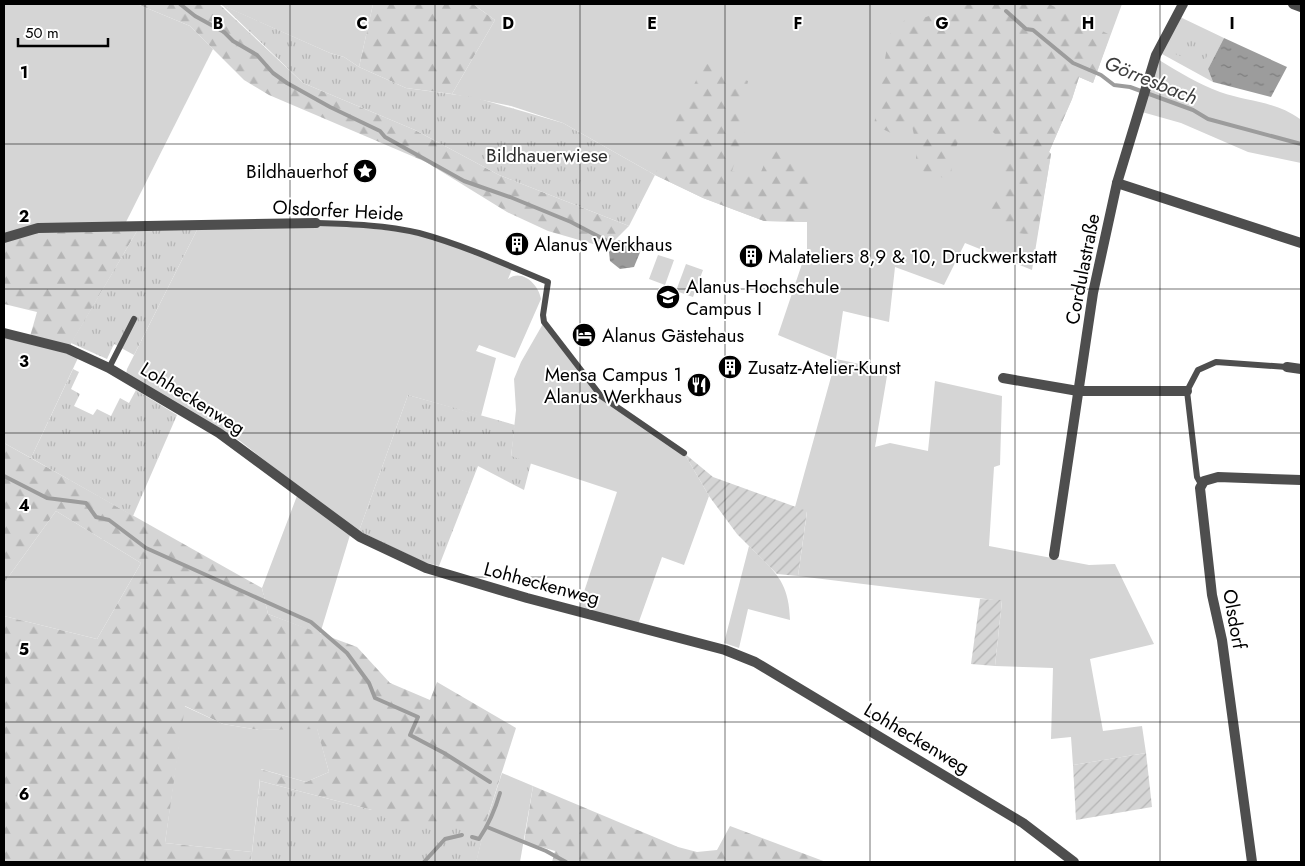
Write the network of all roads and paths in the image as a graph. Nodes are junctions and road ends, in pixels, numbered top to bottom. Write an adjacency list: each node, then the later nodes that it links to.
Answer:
1 (1184, 4): 4 (street, Cordulastraße)
2 (1293, 4): 3 (street)
3 (1301, 7)
4 (1116, 183): 7 (street); 14 (street, Cordulastraße)
5 (316, 223): 6 (street, Olsdorfer Heide); 16 (lane, Olsdorfer Heide)
6 (4, 238)
7 (1301, 243)
8 (134, 319): 11 (lane)
9 (4, 333): 11 (street, Lohheckenweg)
10 (1287, 367): 12 (street); 15 (lane)
11 (109, 368): 20 (street, Lohheckenweg)
12 (1301, 368)
13 (1004, 378): 14 (street)
14 (1078, 391): 15 (street); 19 (street, Cordulastraße)
15 (1187, 394): 18 (lane)
16 (684, 454)
17 (1301, 480): 18 (street)
18 (1201, 484): 21 (street, Olsdorf)
19 (1054, 555)
20 (1074, 862)
21 (1252, 862)

